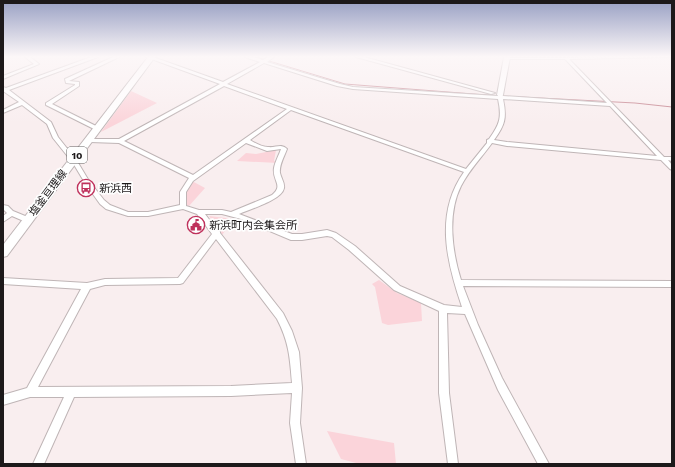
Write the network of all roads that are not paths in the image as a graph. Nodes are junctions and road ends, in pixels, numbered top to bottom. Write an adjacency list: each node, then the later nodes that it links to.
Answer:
1 (33, 79): 11 (street)
2 (70, 79): 17 (street)
3 (135, 79): 17 (main road, 塩釜亘理線 / 10)
4 (208, 79): 10 (street)
5 (232, 79): 10 (street)
6 (320, 79): 12 (street)
7 (439, 79): 12 (street)
8 (503, 79): 12 (street)
9 (586, 79): 14 (street)
10 (222, 84): 15 (street); 19 (street)
11 (4, 89): 13 (street)
12 (500, 96): 14 (street); 21 (street)
13 (21, 103): 16 (street); 24 (street)
14 (610, 103): 22 (street)
15 (291, 108): 20 (street); 26 (street)
16 (3, 112)
17 (98, 129): 18 (main road, 塩釜亘理線 / 10)
18 (90, 140): 19 (street); 24 (main road, 塩釜亘理線 / 10)
19 (120, 141): 27 (street)
20 (246, 141): 27 (street); 32 (street)
21 (490, 141): 22 (street); 26 (street)
22 (663, 159): 23 (street); 25 (street)
23 (672, 159)
24 (74, 160): 28 (street); 34 (main road, 塩釜亘理線 / 10)
25 (672, 168)
26 (466, 171): 38 (street)
27 (194, 178): 28 (street)
28 (183, 207): 30 (street)
29 (3, 208): 31 (street)
30 (199, 212): 32 (street); 35 (street)
31 (11, 213): 33 (street); 34 (street)
32 (232, 214): 41 (street)
33 (3, 220)
34 (28, 220): 36 (main road, 塩釜亘理線 / 10)
35 (217, 232): 40 (street); 43 (street)
36 (3, 253)
37 (3, 281): 40 (street)
38 (457, 283): 39 (street); 42 (street)
39 (672, 284)
40 (87, 286): 45 (street)
41 (443, 309): 42 (street); 49 (street)
42 (467, 311): 50 (street)
43 (297, 388): 44 (street); 48 (street)
44 (72, 391): 45 (street); 47 (street)
45 (30, 392): 46 (street)
46 (3, 400)
47 (38, 464)
48 (301, 464)
49 (453, 464)
50 (544, 464)

